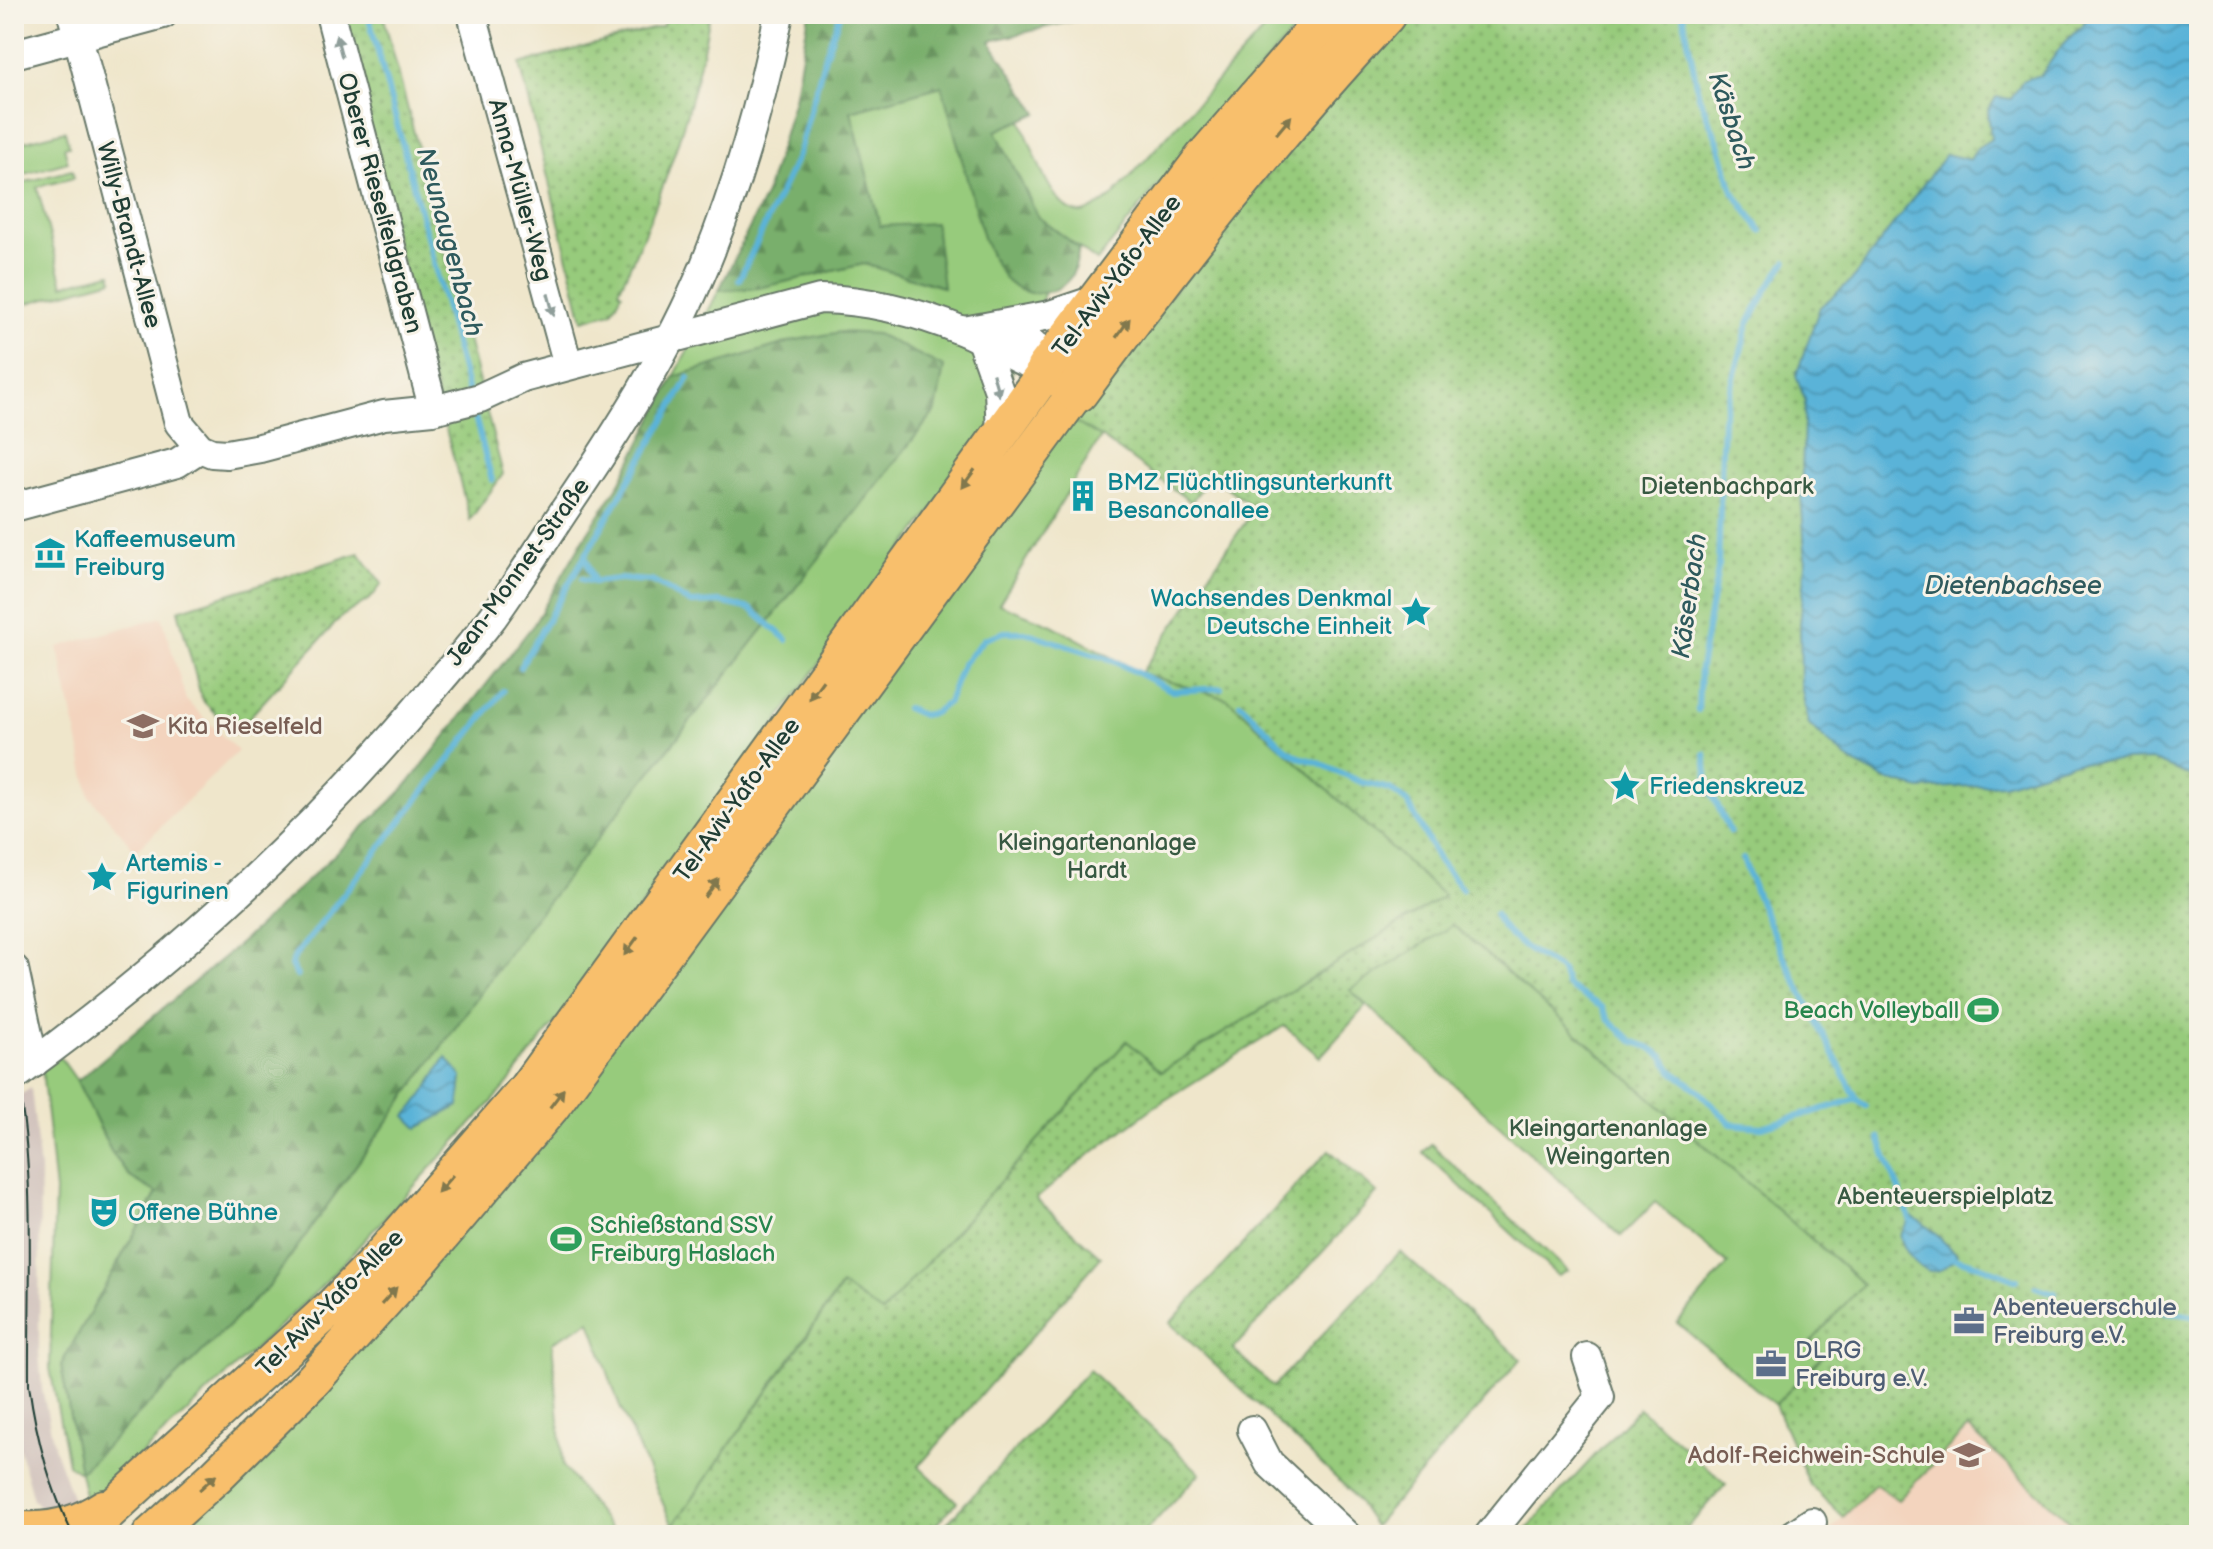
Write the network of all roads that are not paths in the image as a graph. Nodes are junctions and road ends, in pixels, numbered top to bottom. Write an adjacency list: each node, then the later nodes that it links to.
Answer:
1 (163, 14): 7 (street)
2 (330, 14): 14 (street, Oberer Rieselfeldgraben, one-way to 2)
3 (472, 14): 12 (street, Anna-Müller-Weg, one-way to 12)
4 (779, 14): 11 (street, Jean-Monnet-Straße)
5 (1332, 14): 9 (highway, Tel-Aviv-Yafo-Allee)
6 (1384, 14): 13 (highway, Tel-Aviv-Yafo-Allee, one-way to 6)
7 (75, 25): 8 (street); 16 (street, Willy-Brandt-Allee)
8 (14, 54)
9 (1098, 299): 10 (street); 13 (highway, Tel-Aviv-Yafo-Allee)
10 (982, 332): 11 (street); 13 (street); 15 (street, one-way to 15)
11 (669, 339): 12 (street); 19 (street, Jean-Monnet-Straße)
12 (568, 365): 14 (street)
13 (1062, 381): 15 (main road, Tel-Aviv-Yafo-Allee); 24 (main road, Tel-Aviv-Yafo-Allee, one-way to 13)
14 (457, 393): 16 (street)
15 (1001, 432): 22 (main road, Tel-Aviv-Yafo-Allee, one-way to 22)
16 (200, 448): 17 (street)
17 (14, 507)
18 (14, 969): 19 (street)
19 (24, 1070)
20 (1587, 1357): 26 (street)
21 (1252, 1430): 25 (street)
22 (85, 1527): 23 (main road, Tel-Aviv-Yafo-Allee)
23 (14, 1529)
24 (151, 1535)
25 (1346, 1535)
26 (1489, 1535)

